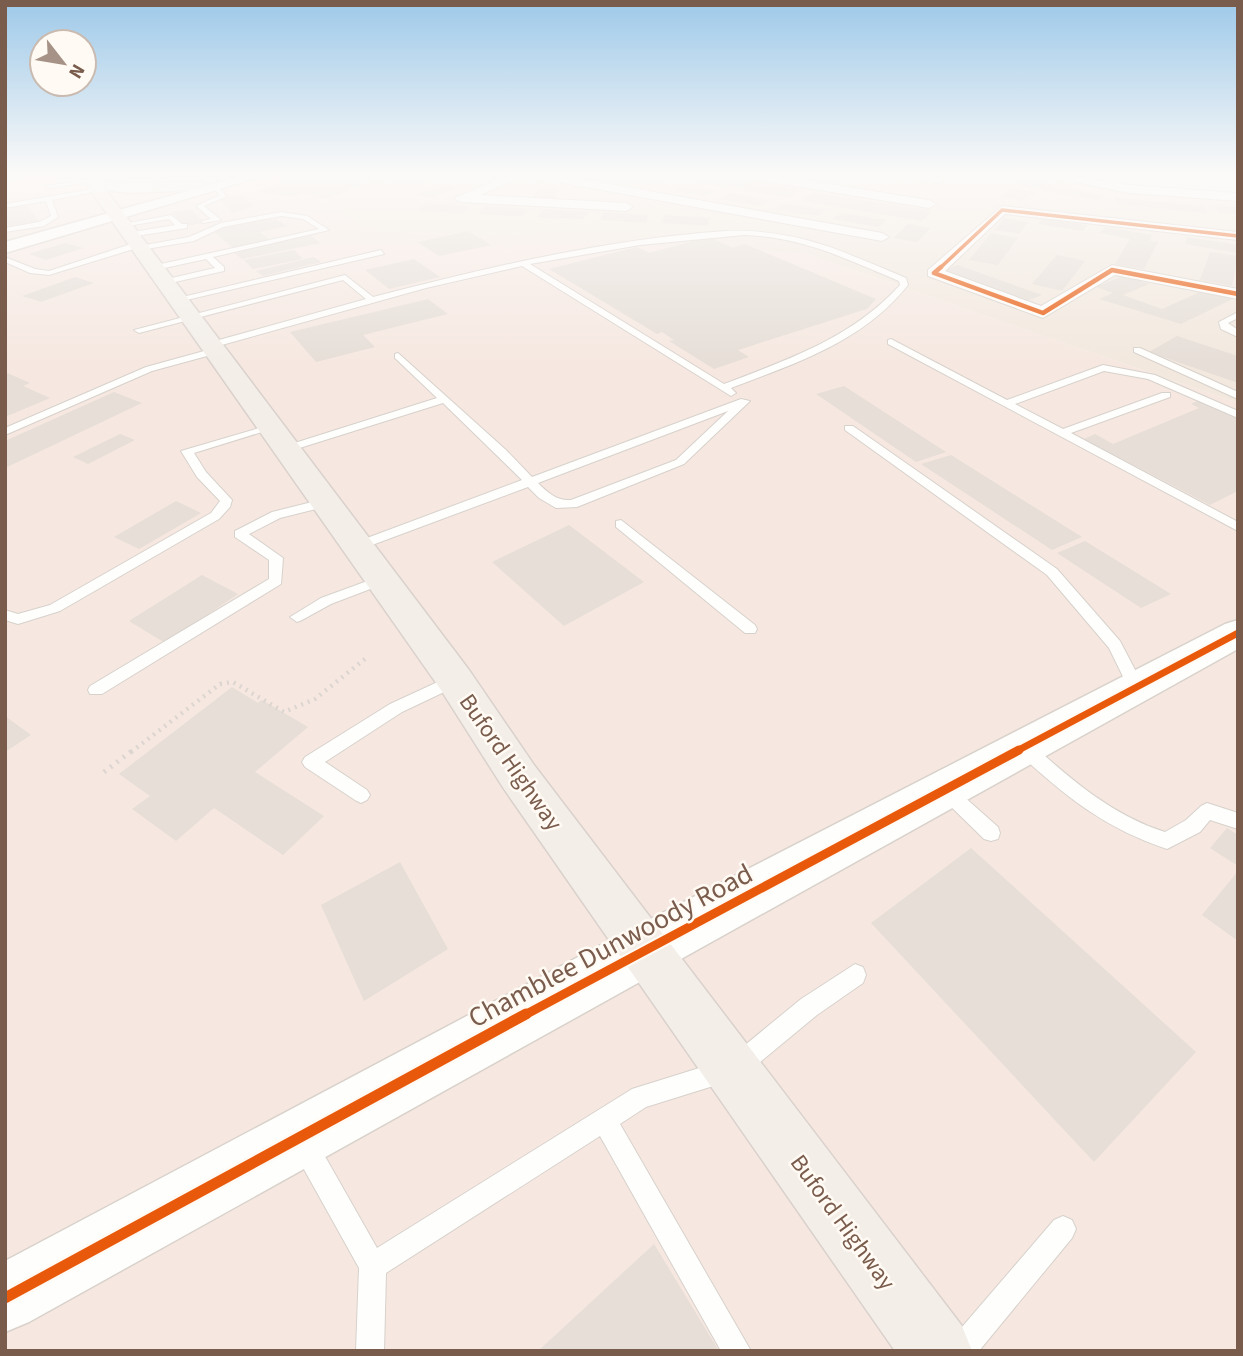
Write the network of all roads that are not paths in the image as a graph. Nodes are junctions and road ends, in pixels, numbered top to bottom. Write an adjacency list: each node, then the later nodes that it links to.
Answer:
1 (42, 237): 14 (street)
2 (132, 237): 16 (lane); 17 (lane); 22 (lane); 25 (main road, Buford Highway)
3 (133, 237): 13 (lane)
4 (133, 237): 16 (lane)
5 (133, 237): 20 (lane)
6 (137, 237): 15 (lane)
7 (140, 237): 13 (lane)
8 (195, 237): 13 (lane)
9 (293, 237): 16 (lane)
10 (685, 237): 18 (lane)
11 (788, 237): 28 (lane)
12 (973, 237): 19 (street)
13 (191, 239)
14 (5, 248)
15 (381, 252)
16 (208, 257)
17 (5, 259)
18 (523, 263): 20 (lane); 28 (lane)
19 (1238, 294)
20 (372, 300): 25 (lane)
21 (1238, 315): 23 (lane)
22 (139, 330)
23 (1238, 334)
24 (891, 342): 33 (lane)
25 (213, 348): 36 (lane); 38 (main road, Buford Highway)
26 (1137, 350): 30 (lane)
27 (398, 356): 31 (lane)
28 (723, 388): 32 (lane)
29 (1166, 395): 37 (lane)
30 (1238, 396)
31 (444, 399): 38 (lane); 39 (lane)
32 (745, 401): 39 (lane); 39 (lane)
33 (1006, 404): 34 (lane); 37 (lane)
34 (1238, 415)
35 (849, 428): 50 (lane)
36 (5, 432)
37 (1062, 433): 42 (lane)
38 (278, 438): 40 (main road, Buford Highway); 45 (lane)
39 (529, 481): 43 (lane)
40 (324, 503): 43 (main road, Buford Highway); 51 (lane)
41 (621, 524): 47 (lane)
42 (1236, 525)
43 (356, 547): 44 (main road, Buford Highway)
44 (381, 580): 46 (lane); 49 (main road, Buford Highway)
45 (5, 615)
46 (297, 617)
47 (750, 629)
48 (1238, 633): 50 (street, Chamblee Dunwoody Road)
49 (455, 680): 54 (lane); 57 (main road, Buford Highway)
50 (1136, 687): 52 (street, Chamblee Dunwoody Road)
51 (96, 690)
52 (1023, 747): 53 (street, Chamblee Dunwoody Road); 55 (lane)
53 (944, 789): 56 (lane); 57 (street, Chamblee Dunwoody Road)
54 (361, 795)
55 (1238, 821)
56 (991, 833)
57 (645, 949): 59 (main road, Buford Highway); 61 (street, Chamblee Dunwoody Road)
58 (855, 975): 59 (lane)
59 (734, 1069): 60 (lane); 67 (main road, Buford Highway)
60 (604, 1120): 63 (lane); 66 (lane)
61 (300, 1137): 63 (lane); 64 (street, Chamblee Dunwoody Road)
62 (1063, 1228): 68 (lane)
63 (373, 1266): 65 (lane)
64 (5, 1298)
65 (370, 1351)
66 (737, 1351)
67 (937, 1351)
68 (960, 1351)

